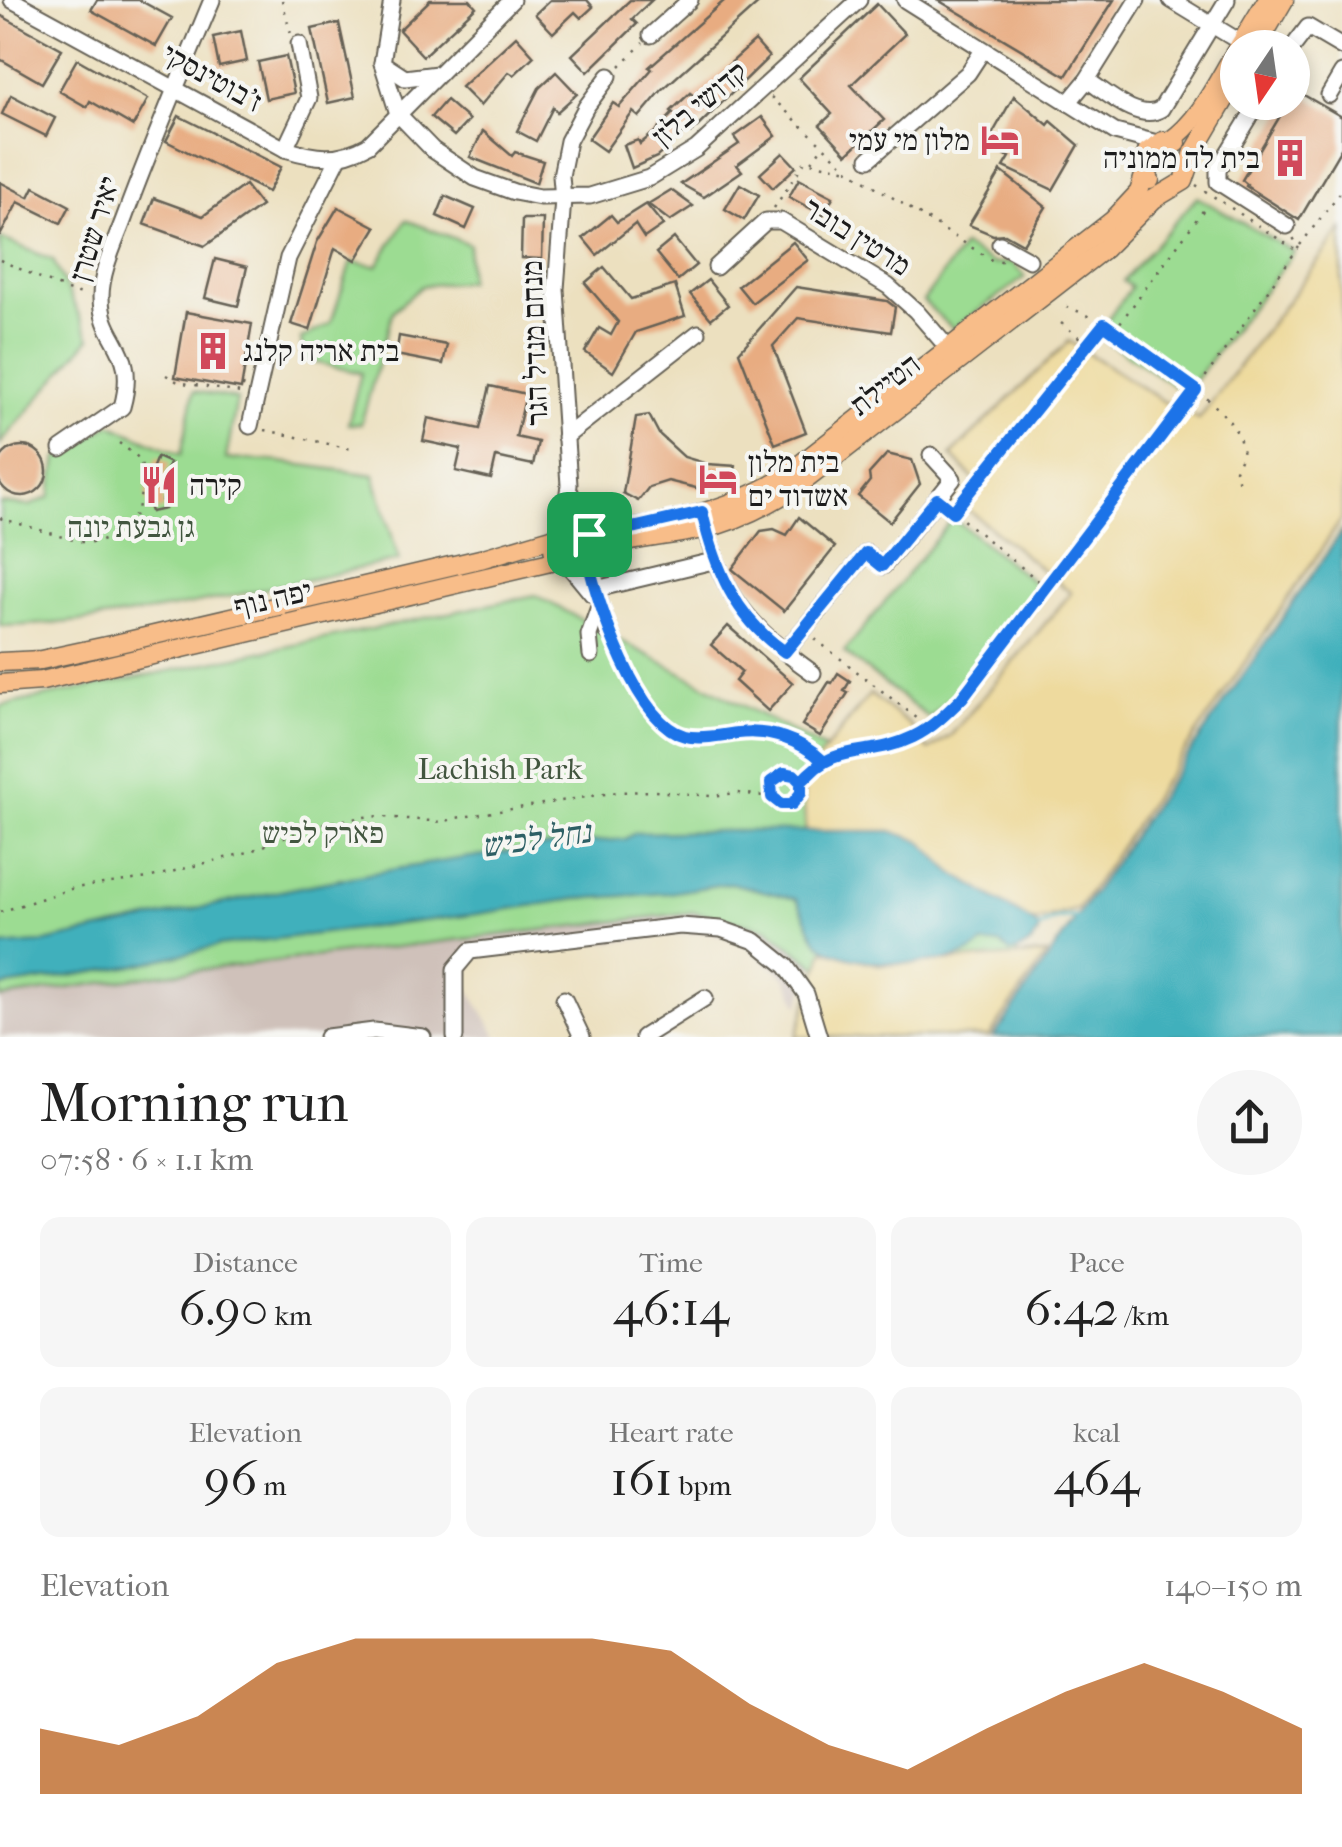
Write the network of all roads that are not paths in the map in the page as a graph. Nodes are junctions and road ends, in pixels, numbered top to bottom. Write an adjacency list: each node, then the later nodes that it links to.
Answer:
1 (12, 0): 28 (street, ז'בוטינסקי)
2 (212, 0): 28 (street, יאיר שטרן)
3 (392, 0): 22 (street)
4 (512, 0): 23 (street)
5 (690, 0): 18 (street)
6 (859, 0): 43 (street, קדושי בלזן)
7 (904, 0): 21 (street)
8 (1137, 0): 26 (street)
9 (1171, 0): 13 (street)
10 (1227, 0): 13 (street)
11 (1267, 0): 15 (main road)
12 (1284, 0): 16 (main road)
13 (1212, 25): 14 (street); 26 (street)
14 (1220, 30)
15 (1252, 30)
16 (1258, 30)
17 (1306, 30): 20 (street)
18 (651, 35)
19 (298, 44): 36 (street)
20 (1342, 47)
21 (984, 50): 30 (street); 39 (street)
22 (382, 63): 23 (street); 32 (street)
23 (437, 74): 32 (street)
24 (1342, 74): 29 (street)
25 (609, 76): 43 (street, מנחם מנדל הגר)
26 (1087, 80): 30 (street)
27 (1220, 80): 35 (main road)
28 (175, 88): 36 (street, ז'בוטינסקי); 53 (street, יאיר שטרן)
29 (1328, 95)
30 (1068, 103): 34 (street)
31 (1220, 108): 41 (main road, הטיילת)
32 (398, 114): 38 (street); 43 (street, קדושי בלזן)
33 (1248, 120): 44 (street)
34 (1114, 132): 35 (street); 40 (street)
35 (1163, 142): 40 (main road); 41 (main road)
36 (285, 149): 37 (street, ז'בוטינסקי)
37 (310, 157): 38 (street, ז'בוטינסקי); 42 (street)
38 (340, 157): 42 (street)
39 (869, 159)
40 (1144, 169): 41 (main road); 48 (main road, הטיילת)
41 (1183, 176): 48 (main road, הטיילת)
42 (323, 191): 51 (street)
43 (563, 199): 52 (street, מנחם מנדל הגר)
44 (1286, 226)
45 (1000, 244): 46 (street)
46 (1029, 260)
47 (716, 267): 50 (street, מרטין בובר)
48 (1046, 283): 50 (main road, הטיילת)
49 (698, 333): 52 (street)
50 (954, 356): 55 (main road, הטיילת)
51 (250, 426)
52 (565, 437): 56 (street, מנחם מנדל הגר)
53 (61, 449)
54 (931, 455): 62 (street)
55 (704, 520): 56 (main road, הטיילת); 57 (street)
56 (575, 546): 58 (street); 59 (main road, יפה נוף); 61 (main road, יפה נוף)
57 (714, 561): 58 (street); 62 (street)
58 (598, 597): 60 (street); 63 (street)
59 (243, 612): 61 (street); 64 (main road, יפה נוף)
60 (608, 632)
61 (248, 633): 66 (main road, יפה נוף)
62 (785, 652): 65 (street)
63 (591, 654)
64 (0, 662)
65 (813, 673)
66 (0, 684)
67 (705, 998): 73 (street)
68 (564, 999): 72 (street)
69 (342, 1037): 70 (street)
70 (422, 1037)
71 (455, 1037): 74 (street)
72 (582, 1037)
73 (643, 1037)
74 (819, 1037)

